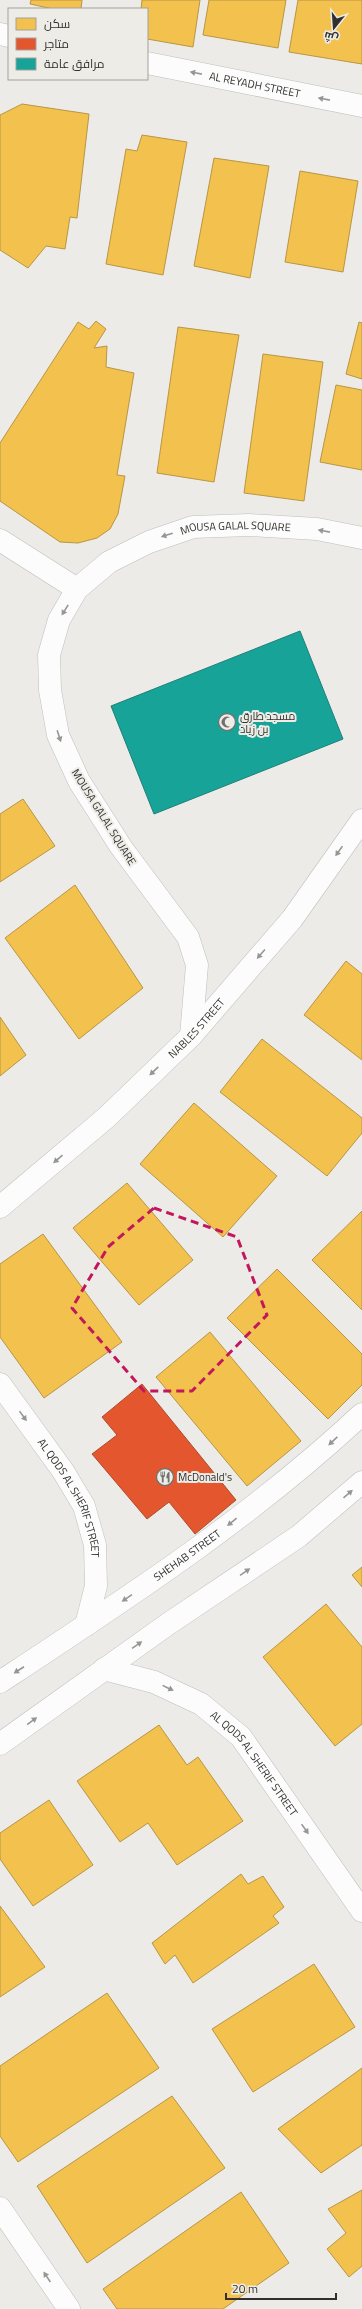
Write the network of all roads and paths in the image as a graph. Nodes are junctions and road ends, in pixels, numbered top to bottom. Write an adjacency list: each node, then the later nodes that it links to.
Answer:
1 (148, 63): 2 (street, AL REYADH STREET, one-way to 1)
2 (362, 106)
3 (362, 538): 5 (street, MOUSA GALAL SQUARE, one-way to 5)
4 (0, 540): 5 (street)
5 (77, 590): 7 (street, MOUSA GALAL SQUARE, one-way to 7)
6 (362, 820): 7 (street, NABLES STREET, one-way to 7)
7 (191, 1036): 8 (street, NABLES STREET, one-way to 8)
8 (0, 1207)
9 (0, 1384): 12 (street, AL QODS AL SHERIF STREET, one-way to 12)
10 (362, 1414): 12 (street, SHEHAB STREET, one-way to 12)
11 (362, 1482): 13 (street, one-way to 11)
12 (86, 1625): 14 (street, SHEHAB STREET, one-way to 14)
13 (104, 1669): 15 (street, one-way to 13); 16 (street, AL QODS AL SHERIF STREET, one-way to 16)
14 (0, 1682)
15 (0, 1744)
16 (362, 1911)
17 (0, 2208): 18 (street, one-way to 17)
18 (69, 2309)

